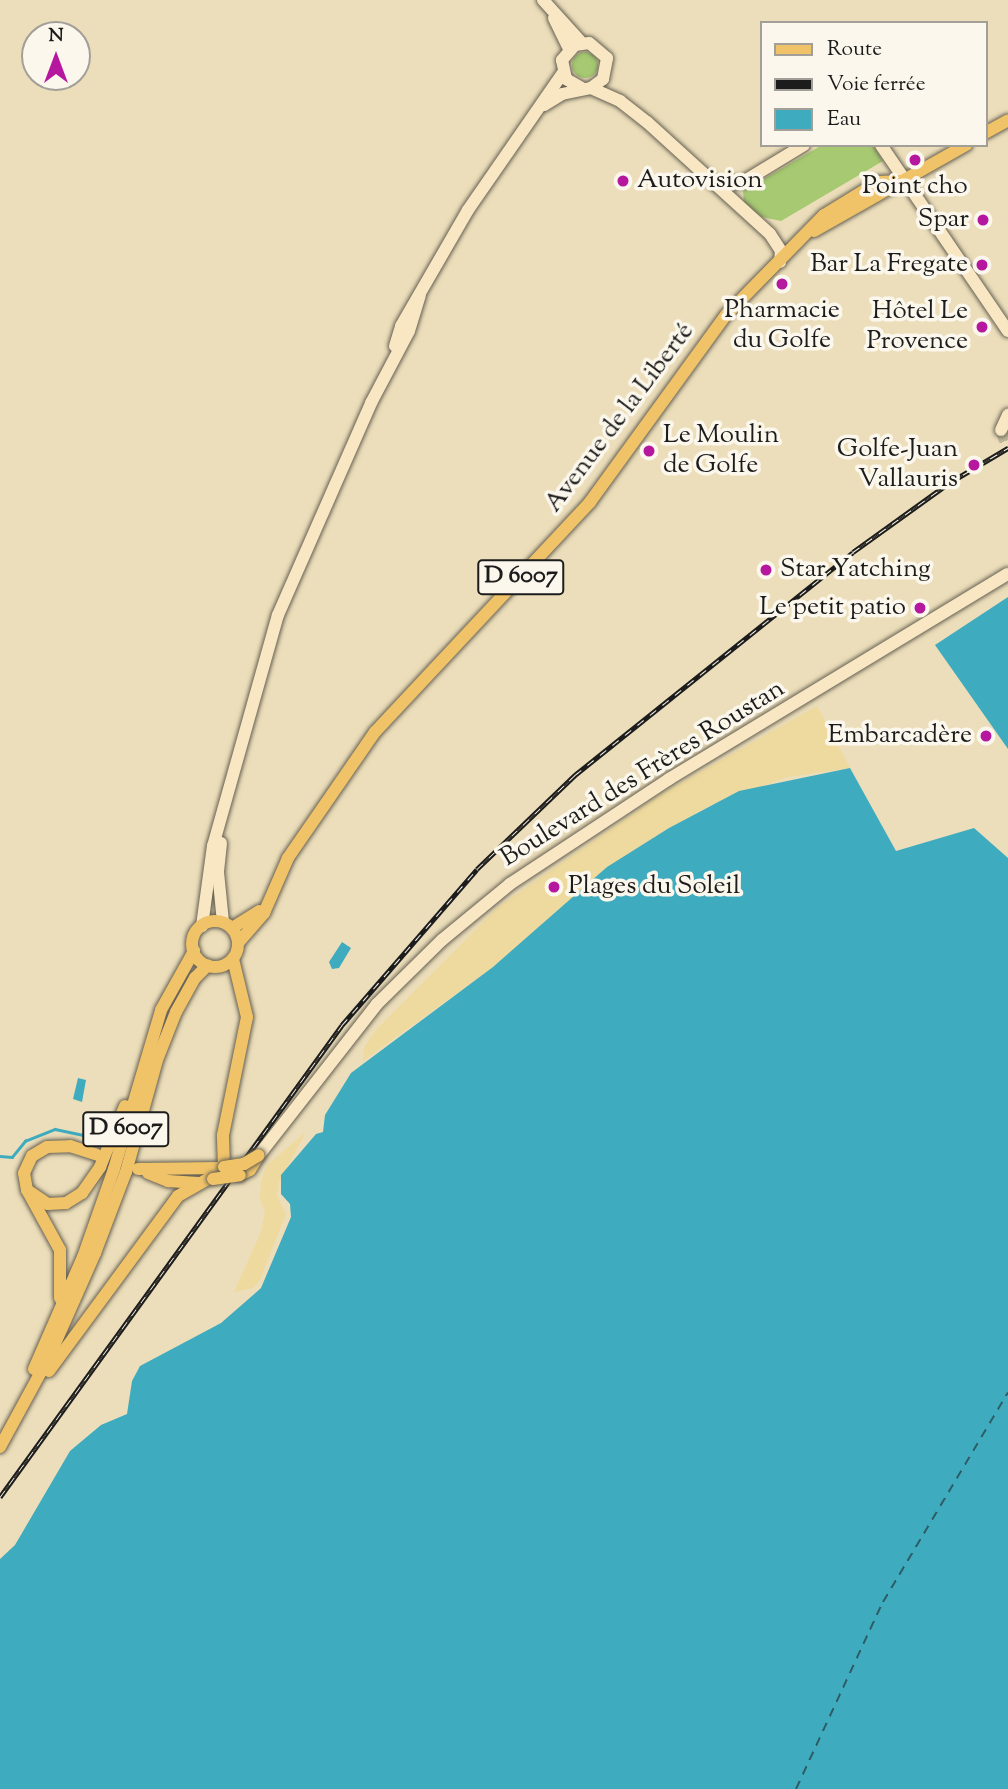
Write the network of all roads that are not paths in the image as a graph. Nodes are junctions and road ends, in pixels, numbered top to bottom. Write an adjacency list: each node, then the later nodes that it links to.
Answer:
1 (546, 3): 2 (main road); 3 (main road)
2 (582, 43): 3 (main road); 4 (main road)
3 (569, 49): 5 (main road)
4 (607, 72): 6 (main road); 7 (main road)
5 (563, 73): 6 (main road); 8 (main road)
6 (587, 88): 7 (main road); 8 (main road)
7 (620, 101): 15 (main road)
8 (540, 107): 23 (main road)
9 (1008, 120): 10 (main road)
10 (987, 132)
11 (801, 147): 15 (main road)
12 (882, 147): 14 (main road)
13 (963, 147): 14 (main road, Avenue de la Liberté / D 6007)
14 (904, 181): 17 (main road, Avenue de la Liberté / D 6007); 19 (main road)
15 (714, 184): 16 (main road)
16 (771, 234): 17 (main road); 18 (main road)
17 (803, 240): 18 (main road, Avenue de la Liberté / D 6007)
18 (780, 262): 24 (main road, Avenue de la Liberté / D 6007)
19 (1008, 331)
20 (1008, 415): 21 (main road)
21 (1001, 430)
22 (1008, 574): 33 (main road, Boulevard des Frères Roustan, bridge)
23 (222, 825): 25 (main road); 26 (main road)
24 (270, 897): 25 (main road, D 6007); 27 (main road, D 6007)
25 (227, 925): 26 (main road); 27 (main road)
26 (202, 926): 28 (main road)
27 (238, 943): 29 (main road)
28 (194, 951): 30 (main road); 31 (main road, D 6007)
29 (233, 959): 30 (main road); 33 (main road)
30 (208, 965): 37 (main road, D 6007)
31 (153, 1034): 35 (main road); 36 (main road, D 6007)
32 (97, 1155): 35 (main road)
33 (217, 1171): 34 (main road); 34 (main road)
34 (198, 1183): 37 (main road)
35 (27, 1190): 36 (main road)
36 (59, 1309): 38 (main road, D 6007)
37 (29, 1396): 39 (main road, D 6007)
38 (0, 1434)
39 (0, 1447)

